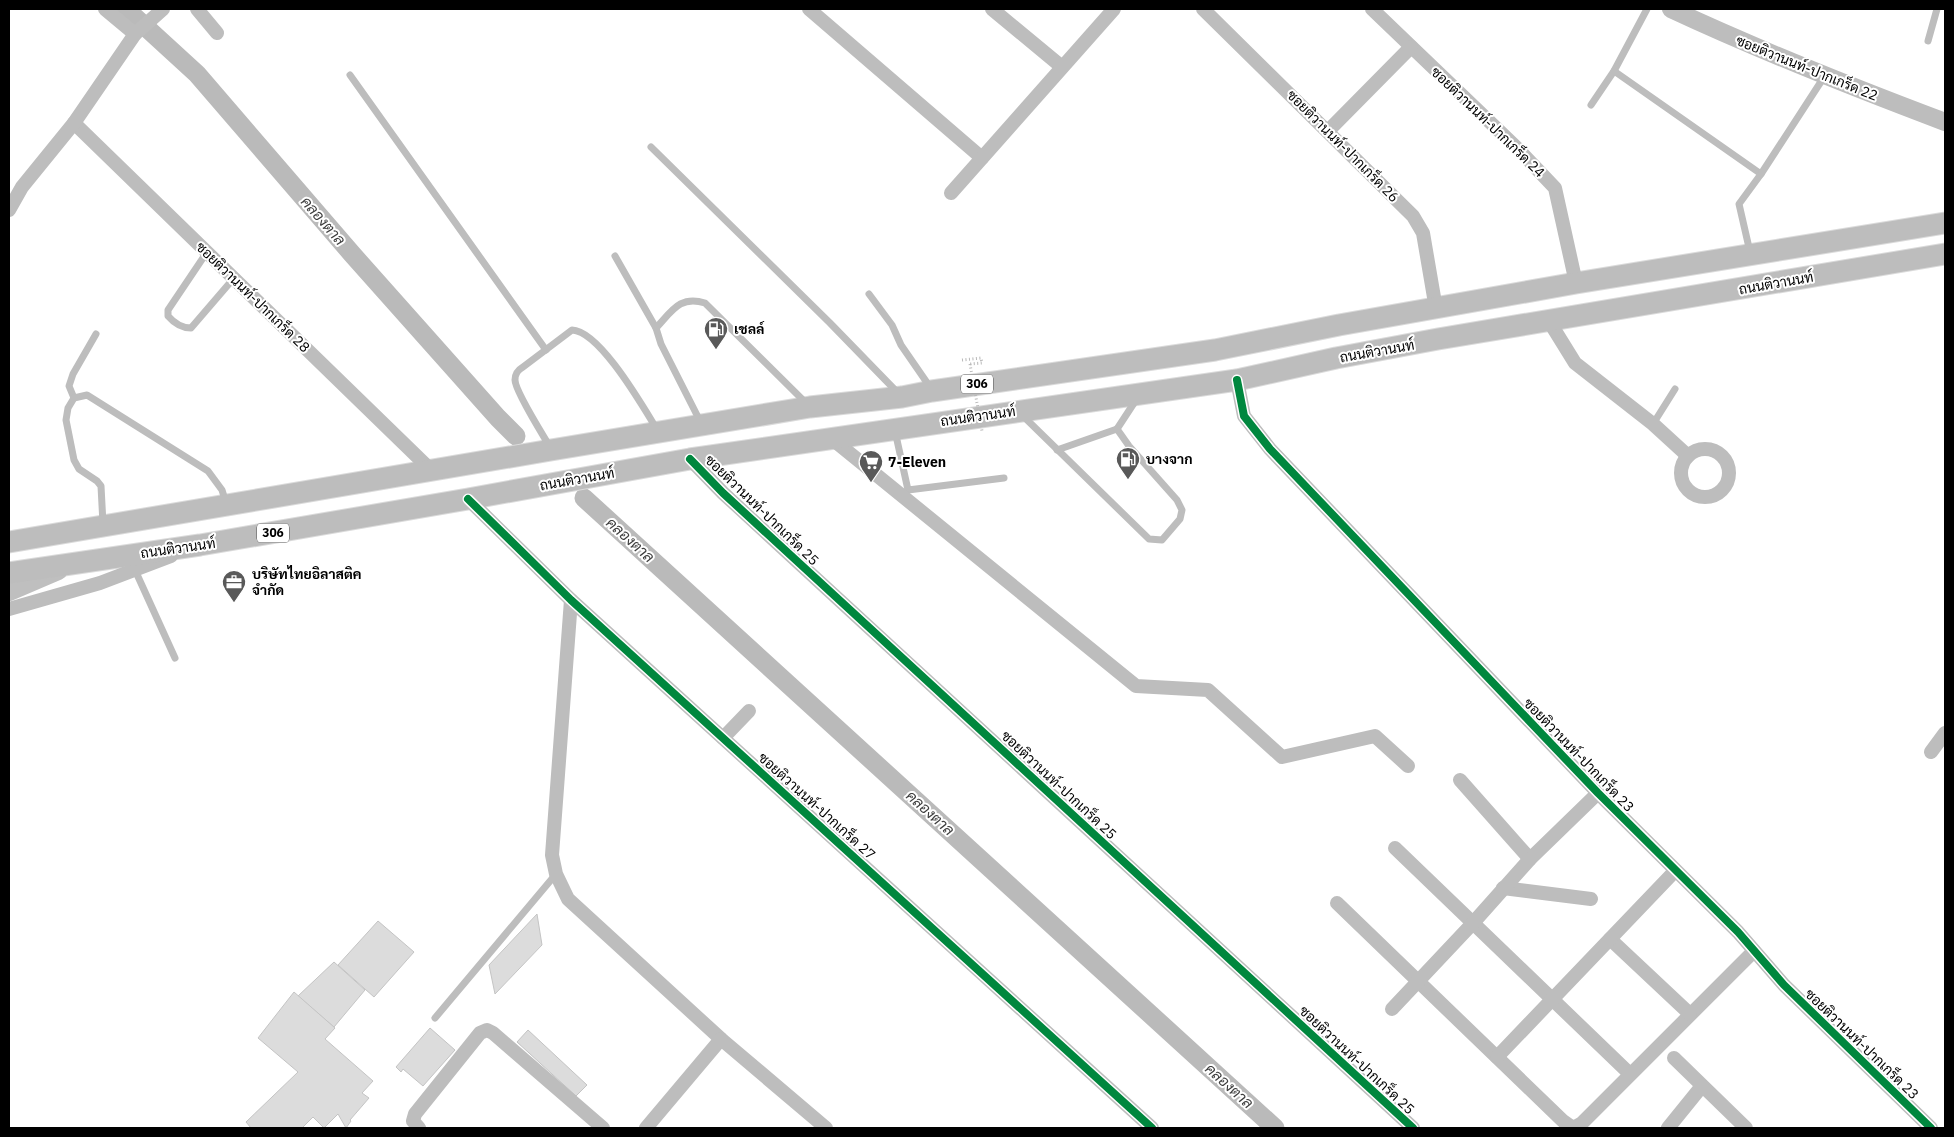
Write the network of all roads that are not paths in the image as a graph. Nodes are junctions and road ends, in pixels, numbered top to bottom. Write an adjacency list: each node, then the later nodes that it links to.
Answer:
1 (105, 9): 12 (street)
2 (197, 9): 13 (street)
3 (809, 9): 25 (street)
4 (992, 9): 16 (street)
5 (1114, 9): 16 (street)
6 (1203, 9): 23 (street, ซอยติวานนท์-ปากเกร็ด 26)
7 (1372, 9): 15 (street, ซอยติวานนท์-ปากเกร็ด 24)
8 (1647, 9): 17 (lane)
9 (1671, 9): 19 (street, ซอยติวานนท์-ปากเกร็ด 22)
10 (1937, 9): 14 (lane)
11 (162, 10): 12 (street)
12 (138, 31): 21 (street)
13 (217, 33)
14 (1928, 41)
15 (1411, 47): 23 (street); 35 (street, ซอยติวานนท์-ปากเกร็ด 24)
16 (1062, 67): 25 (street)
17 (1614, 71): 20 (lane); 26 (lane)
18 (350, 75): 41 (lane)
19 (1824, 77): 22 (street, ซอยติวานนท์-ปากเกร็ด 22); 26 (lane)
20 (1591, 105)
21 (74, 122): 28 (street); 30 (street, ซอยติวานนท์-ปากเกร็ด 28)
22 (1945, 122)
23 (1328, 131): 37 (street, ซอยติวานนท์-ปากเกร็ด 26)
24 (651, 147): 46 (lane)
25 (982, 158): 27 (street)
26 (1761, 174): 31 (lane)
27 (952, 192)
28 (9, 210)
29 (1945, 223): 31 (main road, 306)
30 (207, 252): 34 (street, ซอยติวานนท์-ปากเกร็ด 28); 34 (lane)
31 (1750, 254): 35 (main road, 306)
32 (1945, 254): 38 (main road, ถนนติวานนท์ / 306)
33 (615, 256): 39 (lane)
34 (234, 278): 60 (street, ซอยติวานนท์-ปากเกร็ด 28)
35 (1576, 283): 37 (main road, 306)
36 (869, 294): 44 (lane)
37 (1436, 309): 44 (main road, 306)
38 (1548, 321): 42 (main road, ถนนติวานนท์ / 306); 50 (street)
39 (656, 328): 48 (lane); 51 (lane)
40 (96, 334): 47 (lane)
41 (546, 350): 54 (lane); 56 (lane)
42 (1237, 380): 45 (main road, ถนนติวานนท์ / 306); 80 (street, ซอยติวานนท์-ปากเกร็ด 23)
43 (1675, 390): 50 (lane)
44 (932, 391): 46 (main road, 306)
45 (1140, 393): 49 (main road, ถนนติวานนท์ / 306); 53 (lane)
46 (902, 397): 48 (main road, 306)
47 (74, 398): 63 (lane); 64 (lane)
48 (810, 408): 51 (main road, 306)
49 (1017, 410): 52 (main road, ถนนติวานนท์ / 306); 57 (lane)
50 (1653, 424): 58 (street)
51 (703, 426): 54 (main road, 306)
52 (894, 428): 55 (main road, ถนนติวานนท์ / 306); 61 (lane)
53 (1116, 429): 57 (lane); 57 (lane)
54 (659, 432): 56 (main road, 306)
55 (831, 438): 59 (main road, ถนนติวานนท์ / 306); 78 (street)
56 (551, 450): 60 (main road, 306)
57 (1057, 450)
58 (1688, 456)
59 (690, 458): 62 (main road, ถนนติวานนท์ / 306); 106 (street, ซอยติวานนท์-ปากเกร็ด 25)
60 (432, 471): 63 (main road, 306)
61 (1004, 478)
62 (468, 499): 66 (main road, ถนนติวานนท์ / 306); 71 (street, ซอยติวานนท์-ปากเกร็ด 27)
63 (226, 506): 64 (main road, 306)
64 (103, 527): 65 (main road, 306)
65 (9, 542)
66 (200, 545): 67 (main road, ถนนติวานนท์ / 306); 68 (street)
67 (76, 562): 69 (main road, ถนนติวานนท์ / 306); 70 (main road)
68 (134, 570): 72 (street); 73 (lane)
69 (9, 573)
70 (9, 591)
71 (571, 600): 76 (street, ซอยติวานนท์-ปากเกร็ด 27); 84 (street)
72 (9, 608)
73 (176, 658)
74 (750, 711): 76 (street)
75 (1945, 733): 77 (street)
76 (723, 738): 105 (street, ซอยติวานนท์-ปากเกร็ด 27)
77 (1931, 752)
78 (1408, 766)
79 (1460, 780): 82 (street)
80 (1598, 794): 82 (street); 83 (street, ซอยติวานนท์-ปากเกร็ด 23)
81 (1395, 848): 88 (street)
82 (1530, 858): 85 (street)
83 (1675, 871): 89 (street); 90 (street, ซอยติวานนท์-ปากเกร็ด 23)
84 (556, 874): 95 (lane); 96 (street)
85 (1503, 888): 86 (street); 88 (street)
86 (1591, 899)
87 (1337, 903): 91 (street)
88 (1473, 923): 91 (street); 92 (street)
89 (1610, 939): 92 (street); 94 (street)
90 (1754, 951): 94 (street); 109 (street, ซอยติวานนท์-ปากเกร็ด 23)
91 (1418, 981): 93 (street); 97 (street)
92 (1553, 999): 97 (street); 99 (street)
93 (1392, 1009)
94 (1690, 1014): 99 (street)
95 (435, 1018)
96 (721, 1039): 103 (street); 104 (street)
97 (1497, 1057): 99 (street)
98 (1674, 1058): 100 (street)
99 (1630, 1074)
100 (1702, 1086): 107 (street); 108 (street)
101 (419, 1128): 102 (street)
102 (602, 1128)
103 (646, 1128)
104 (826, 1128)
105 (1152, 1128)
106 (1413, 1128)
107 (1668, 1128)
108 (1746, 1128)
109 (1931, 1128)

